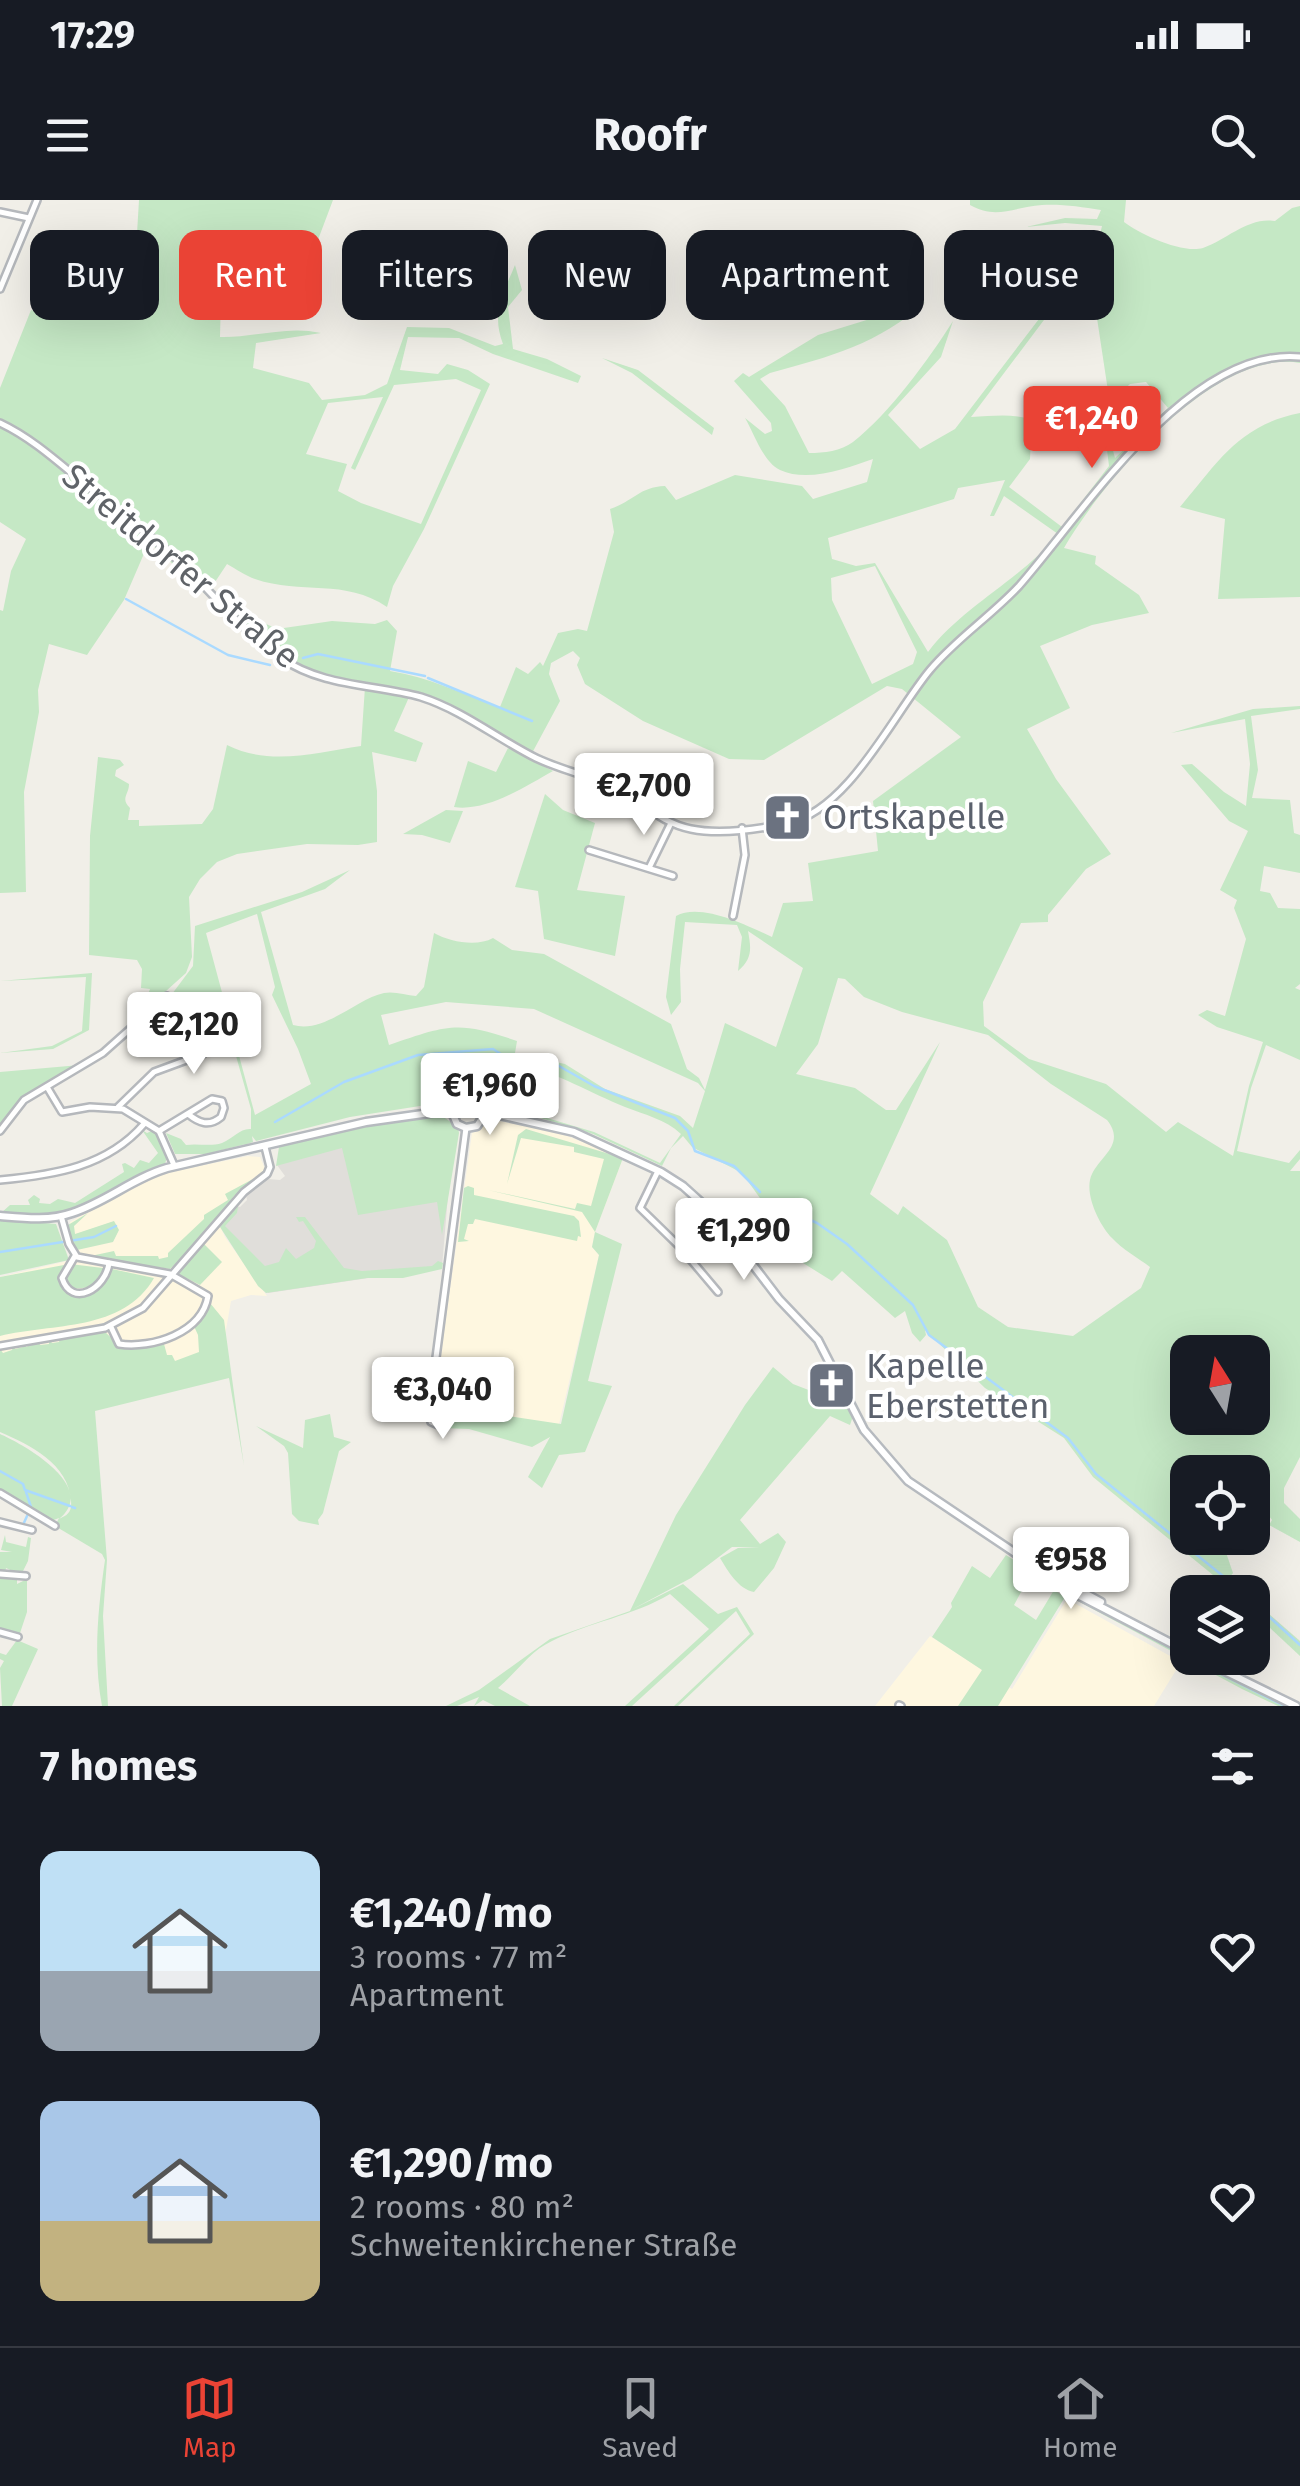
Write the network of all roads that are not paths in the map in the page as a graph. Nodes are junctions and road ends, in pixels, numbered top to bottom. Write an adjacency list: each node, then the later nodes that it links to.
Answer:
1 (38, 200): 3 (street)
2 (0, 212): 3 (street)
3 (28, 218): 4 (street)
4 (0, 289)
5 (1300, 357): 8 (street, Streitdorfer Straße)
6 (0, 423): 7 (street, Streitdorfer Straße)
7 (671, 822): 8 (street, Streitdorfer Straße); 10 (street)
8 (742, 828): 12 (street)
9 (589, 850): 10 (street)
10 (649, 868): 11 (street)
11 (673, 876)
12 (733, 916)
13 (166, 996): 15 (street)
14 (197, 1023): 16 (street)
15 (47, 1088): 16 (street); 22 (street)
16 (118, 1107): 20 (street)
17 (451, 1110): 18 (main road); 21 (main road); 24 (main road)
18 (486, 1112): 21 (main road); 26 (main road)
19 (188, 1114): 19 (street); 23 (street)
20 (144, 1124): 23 (street); 27 (street)
21 (466, 1128): 36 (street)
22 (0, 1131)
23 (159, 1131): 25 (street)
24 (265, 1146): 25 (main road); 32 (street)
25 (174, 1166): 29 (main road)
26 (658, 1170): 33 (street); 45 (main road)
27 (0, 1180)
28 (0, 1216): 29 (main road)
29 (62, 1216): 30 (street)
30 (75, 1256): 31 (street); 31 (street)
31 (109, 1263): 32 (street)
32 (170, 1274): 34 (street); 34 (street)
33 (718, 1292)
34 (110, 1327): 35 (street)
35 (0, 1346)
36 (431, 1398): 36 (street)
37 (0, 1493): 39 (street)
38 (0, 1522): 40 (street)
39 (55, 1526)
40 (32, 1530)
41 (0, 1574): 42 (street)
42 (26, 1576)
43 (0, 1632): 44 (street)
44 (18, 1638)
45 (1170, 1642)
46 (1233, 1675): 47 (main road)
47 (1296, 1706)

